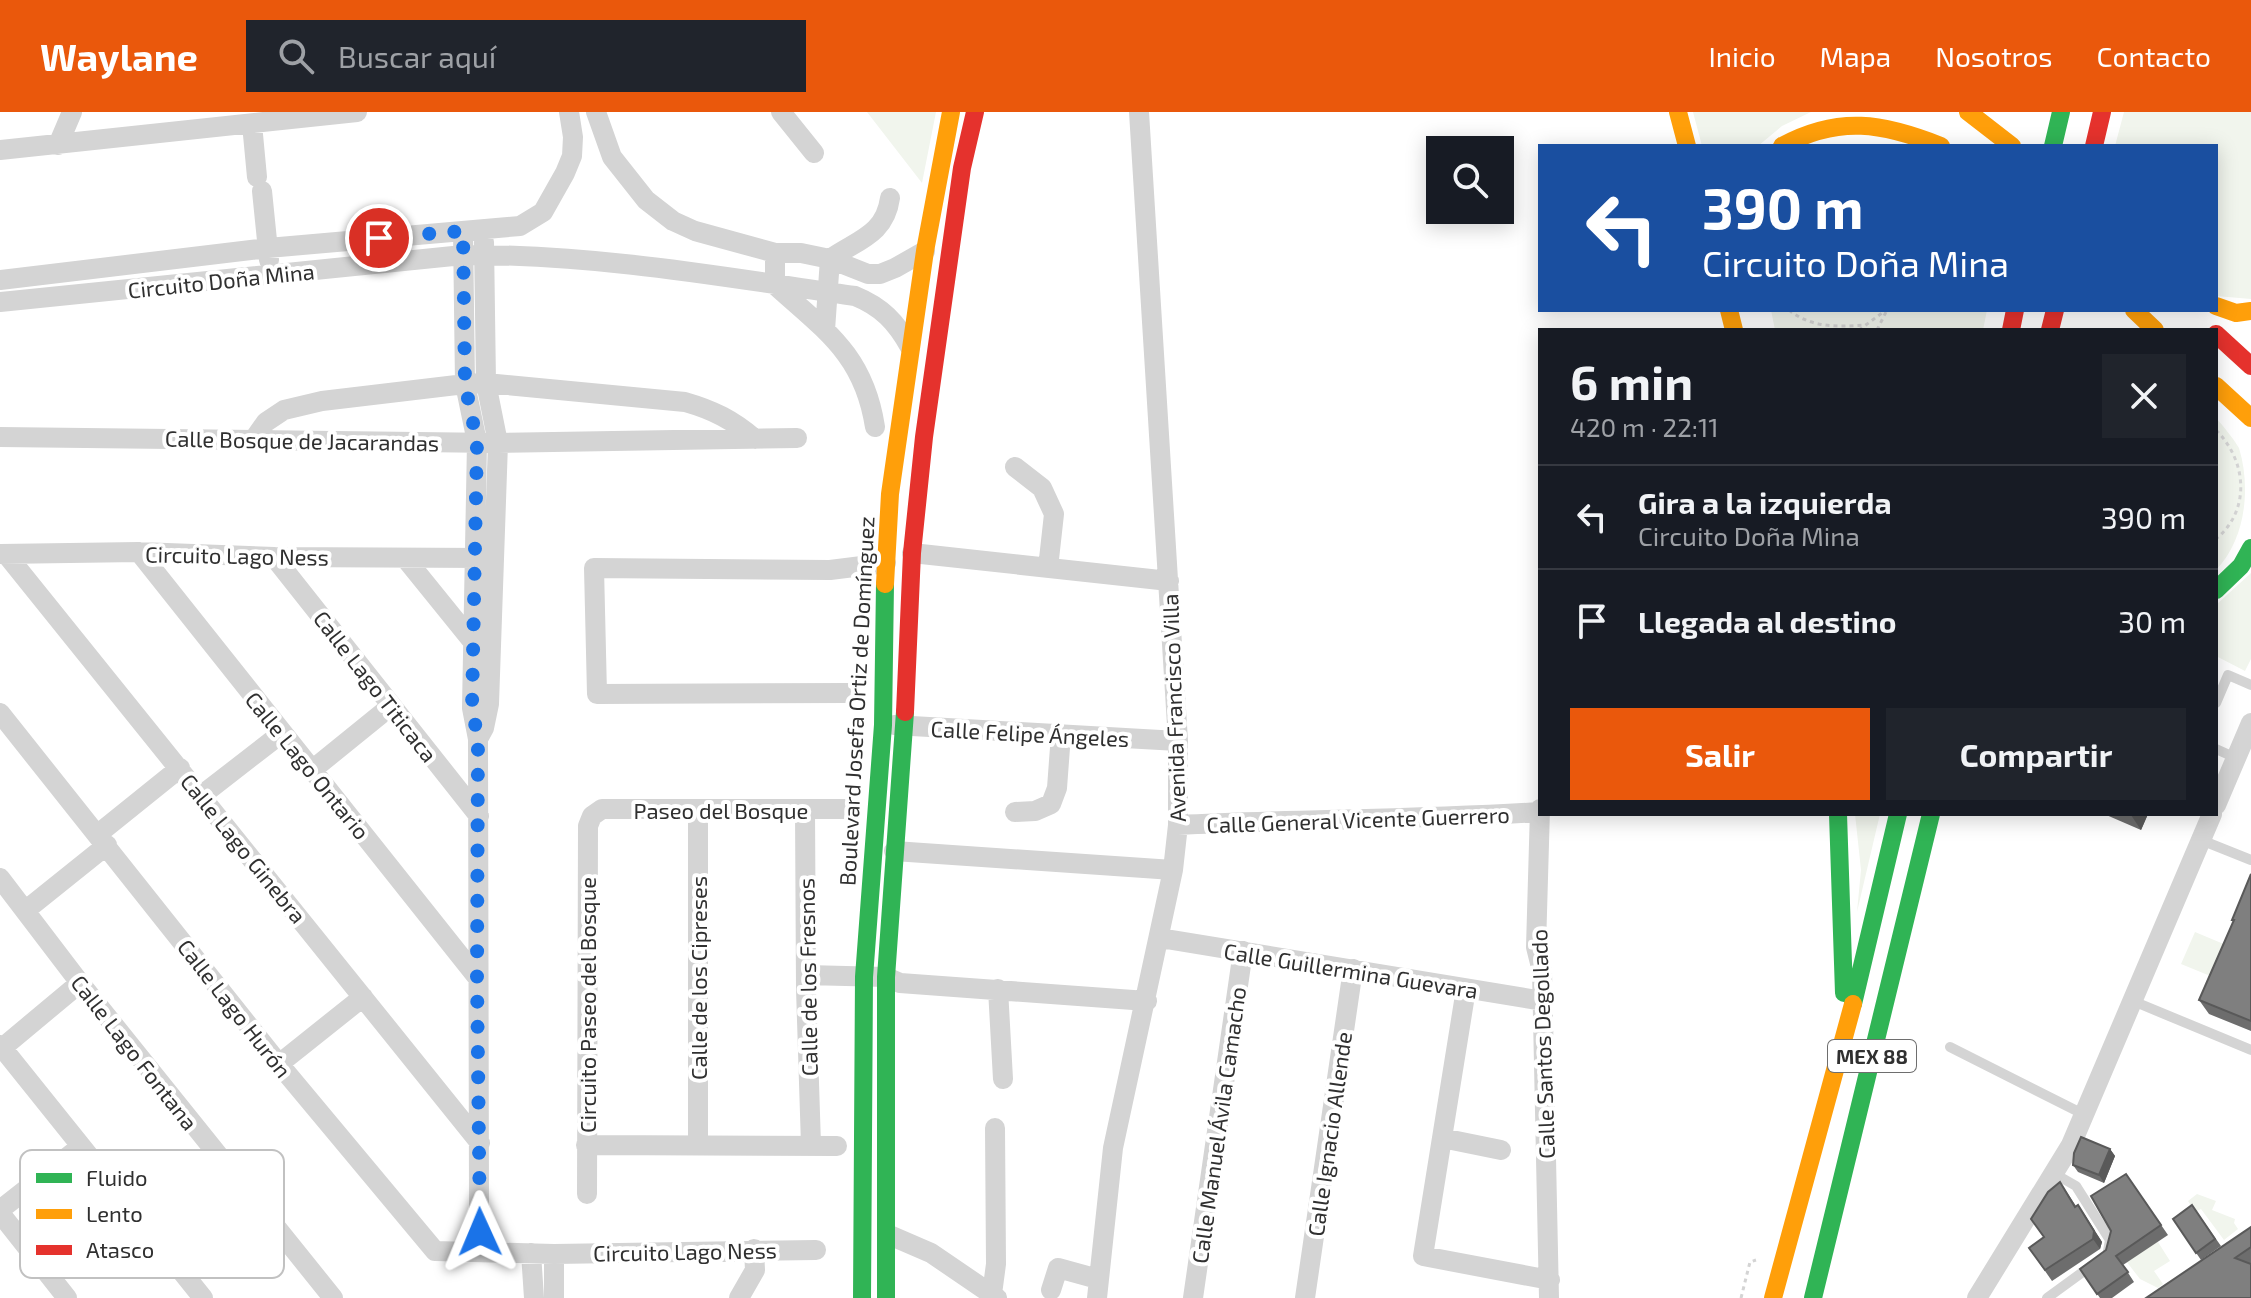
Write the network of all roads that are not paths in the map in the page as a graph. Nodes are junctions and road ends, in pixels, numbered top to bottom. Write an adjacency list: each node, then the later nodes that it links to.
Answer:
1 (72, 112): 22 (street)
2 (357, 112): 14 (street)
3 (569, 112): 26 (street, Circuito Doña Mina)
4 (596, 112): 29 (street)
5 (781, 112): 24 (street)
6 (951, 112): 28 (street, Boulevard Josefa Ortiz de Domínguez)
7 (975, 112): 54 (street, Boulevard Josefa Ortiz de Domínguez)
8 (1139, 112): 69 (street, Avenida Francisco Villa)
9 (1678, 112): 15 (street)
10 (1906, 112): 18 (street)
11 (1968, 112): 19 (street)
12 (2061, 112): 20 (street)
13 (2102, 112): 21 (street)
14 (252, 124): 22 (street); 27 (street)
15 (1686, 144)
16 (1785, 144): 17 (street)
17 (1937, 144)
18 (1940, 144)
19 (2009, 144)
20 (2053, 144)
21 (2094, 144)
22 (58, 145): 23 (street)
23 (0, 150)
24 (814, 153)
25 (890, 198): 32 (street)
26 (474, 230): 27 (street, Circuito Doña Mina); 30 (street); 31 (street)
27 (268, 248): 33 (street); 34 (street, Circuito Doña Mina)
28 (925, 251): 32 (street); 44 (street, Boulevard Josefa Ortiz de Domínguez)
29 (775, 253): 32 (street); 35 (street)
30 (463, 255): 31 (street, Circuito Doña Mina); 33 (street, Circuito Doña Mina); 47 (street)
31 (484, 255): 35 (street, Circuito Doña Mina); 46 (street)
32 (830, 259): 36 (street)
33 (271, 276): 37 (street, Circuito Doña Mina)
34 (0, 280)
35 (775, 285): 36 (street, Circuito Doña Mina); 42 (street)
36 (828, 292): 42 (street); 44 (street, Circuito Doña Mina)
37 (0, 302)
38 (2218, 307): 39 (street)
39 (2251, 311)
40 (2136, 312): 41 (street)
41 (2153, 328)
42 (825, 330): 50 (street)
43 (2218, 335): 45 (street)
44 (910, 347): 51 (street, Boulevard Josefa Ortiz de Domínguez)
45 (2251, 366)
46 (486, 383): 47 (street); 57 (street); 58 (street)
47 (465, 384): 56 (street); 58 (street)
48 (2218, 388): 49 (street)
49 (2249, 415): 52 (street)
50 (875, 427)
51 (899, 432): 54 (street); 68 (street, Boulevard Josefa Ortiz de Domínguez)
52 (2251, 433)
53 (0, 437): 56 (street, Calle Bosque de Jacarandas)
54 (924, 437): 62 (street, Boulevard Josefa Ortiz de Domínguez)
55 (797, 438): 57 (street, Calle Bosque de Jacarandas)
56 (254, 439): 58 (street, Calle Bosque de Jacarandas)
57 (755, 439): 58 (street, Calle Bosque de Jacarandas)
58 (487, 442): 66 (street)
59 (1015, 467): 67 (street)
60 (2251, 548): 70 (street)
61 (139, 552): 63 (street, Circuito Lago Ness); 64 (street, Circuito Lago Ness); 82 (street, Calle Lago Ontario)
62 (912, 553): 67 (street); 71 (street, Boulevard Josefa Ortiz de Domínguez)
63 (3, 554): 88 (street, Calle Lago Ginebra)
64 (274, 557): 65 (street, Circuito Lago Ness); 77 (street, Calle Lago Titicaca)
65 (405, 558): 66 (street, Circuito Lago Ness); 73 (street)
66 (484, 558): 73 (street); 84 (street)
67 (1048, 568): 69 (street)
68 (886, 571): 72 (street, Boulevard Josefa Ortiz de Domínguez); 75 (street)
69 (1169, 581): 85 (street, Avenida Francisco Villa)
70 (2218, 588)
71 (909, 612): 72 (street); 81 (street, Boulevard Josefa Ortiz de Domínguez)
72 (885, 613): 80 (street, Boulevard Josefa Ortiz de Domínguez)
73 (473, 642): 84 (street)
74 (2250, 682): 76 (lane)
75 (849, 693)
76 (2218, 698)
77 (391, 706): 89 (street); 97 (street, Calle Lago Titicaca)
78 (0, 713): 105 (street, Calle Lago Hurón)
79 (2251, 723): 87 (street)
80 (883, 725): 81 (street, Calle Felipe Ángeles); 118 (street, Boulevard Josefa Ortiz de Domínguez)
81 (904, 726): 83 (street, Calle Felipe Ángeles); 107 (street, Boulevard Josefa Ortiz de Domínguez)
82 (282, 733): 89 (street, Calle Lago Ontario); 90 (street)
83 (1061, 734): 85 (street, Calle Felipe Ángeles); 96 (street)
84 (478, 739): 97 (street)
85 (1178, 741): 104 (street, Avenida Francisco Villa)
86 (2218, 750): 87 (lane)
87 (2236, 758): 91 (street)
88 (180, 768): 90 (street, Calle Lago Ginebra); 105 (street)
89 (312, 770): 115 (street, Calle Lago Ontario)
90 (202, 795): 122 (street, Calle Lago Ginebra)
91 (2218, 800)
92 (852, 809): 94 (street, Paseo del Bosque)
93 (698, 810): 94 (street, Paseo del Bosque); 98 (street, Paseo del Bosque); 137 (street, Calle de los Cipreses)
94 (805, 810): 116 (street, Calle de los Fresnos)
95 (1538, 810): 104 (street, Calle General Vicente Guerrero)
96 (1015, 812)
97 (479, 816): 115 (street)
98 (592, 816): 136 (street, Circuito Paseo del Bosque)
99 (1539, 816): 124 (street, Calle Santos Degollado)
100 (1838, 816): 126 (street)
101 (1898, 816): 126 (street, MEX 88)
102 (1931, 816): 175 (street, MEX 88)
103 (2211, 816): 106 (street)
104 (1178, 825): 109 (street, Avenida Francisco Villa)
105 (102, 840): 111 (street); 130 (street, Calle Lago Hurón)
106 (2201, 840): 108 (lane); 125 (street)
107 (894, 851): 109 (street); 119 (street, Boulevard Josefa Ortiz de Domínguez)
108 (2251, 860)
109 (1173, 870): 112 (street, Avenida Francisco Villa)
110 (0, 878): 111 (street, Calle Lago Fontana)
111 (26, 910): 117 (street, Calle Lago Fontana)
112 (1160, 938): 113 (street, Calle Guillermina Guevara); 123 (street, Avenida Francisco Villa)
113 (1243, 951): 114 (street, Calle Guillermina Guevara); 172 (street, Calle Manuel Ávila Camacho)
114 (1353, 969): 121 (street, Calle Guillermina Guevara); 173 (street, Calle Ignacio Allende)
115 (477, 977): 135 (street)
116 (806, 982): 118 (street); 138 (street, Calle de los Fresnos)
117 (80, 983): 127 (street); 143 (street, Calle Lago Fontana)
118 (864, 983): 119 (street); 170 (street, Boulevard Josefa Ortiz de Domínguez)
119 (890, 983): 120 (street); 150 (street, Boulevard Josefa Ortiz de Domínguez)
120 (998, 989): 123 (street); 131 (street)
121 (1466, 989): 124 (street, Calle Guillermina Guevara); 134 (street, Calle Santos Degollado)
122 (363, 997): 130 (street); 135 (street, Calle Lago Ginebra)
123 (1147, 1001): 160 (street, Avenida Francisco Villa)
124 (1543, 1001): 161 (street, Calle Santos Degollado)
125 (2133, 1001): 129 (lane); 132 (street)
126 (1845, 1038): 174 (street, MEX 88)
127 (1, 1047): 140 (street)
128 (1950, 1047): 132 (lane)
129 (2251, 1050)
130 (279, 1064): 155 (street, Calle Lago Hurón)
131 (1003, 1079)
132 (2085, 1115): 145 (street)
133 (995, 1128): 163 (street)
134 (1442, 1138): 144 (street); 161 (street, Calle Santos Degollado)
135 (480, 1143): 148 (street)
136 (586, 1145): 137 (street); 146 (street, Circuito Paseo del Bosque)
137 (698, 1145): 138 (street)
138 (811, 1145): 139 (street)
139 (837, 1146)
140 (80, 1147): 141 (street); 142 (street)
141 (76, 1150)
142 (83, 1150)
143 (213, 1150)
144 (1501, 1150)
145 (2055, 1174): 176 (street); 177 (lane)
146 (587, 1194)
147 (20, 1196): 149 (street)
148 (479, 1206): 155 (street); 156 (street)
149 (0, 1212): 151 (street)
150 (887, 1234): 163 (street); 171 (street, Boulevard Josefa Ortiz de Domínguez)
151 (20, 1238)
152 (284, 1238): 166 (street, Calle Lago Fontana)
153 (754, 1249): 154 (street, Circuito Lago Ness); 157 (street, Circuito Lago Ness); 169 (street)
154 (816, 1250)
155 (497, 1252): 156 (street, Calle Lago Hurón)
156 (527, 1253): 157 (street, Circuito Lago Ness); 167 (street)
157 (554, 1254): 168 (street)
158 (51, 1278): 164 (street)
159 (187, 1278): 165 (street)
160 (1098, 1289): 162 (street)
161 (1550, 1289)
162 (1051, 1290)
163 (994, 1296)
164 (67, 1298)
165 (203, 1298)
166 (333, 1298)
167 (534, 1298)
168 (554, 1298)
169 (739, 1298)
170 (862, 1298)
171 (886, 1298)
172 (1193, 1298)
173 (1305, 1298)
174 (1773, 1298)
175 (1813, 1298)
176 (1977, 1298)
177 (2047, 1298)

